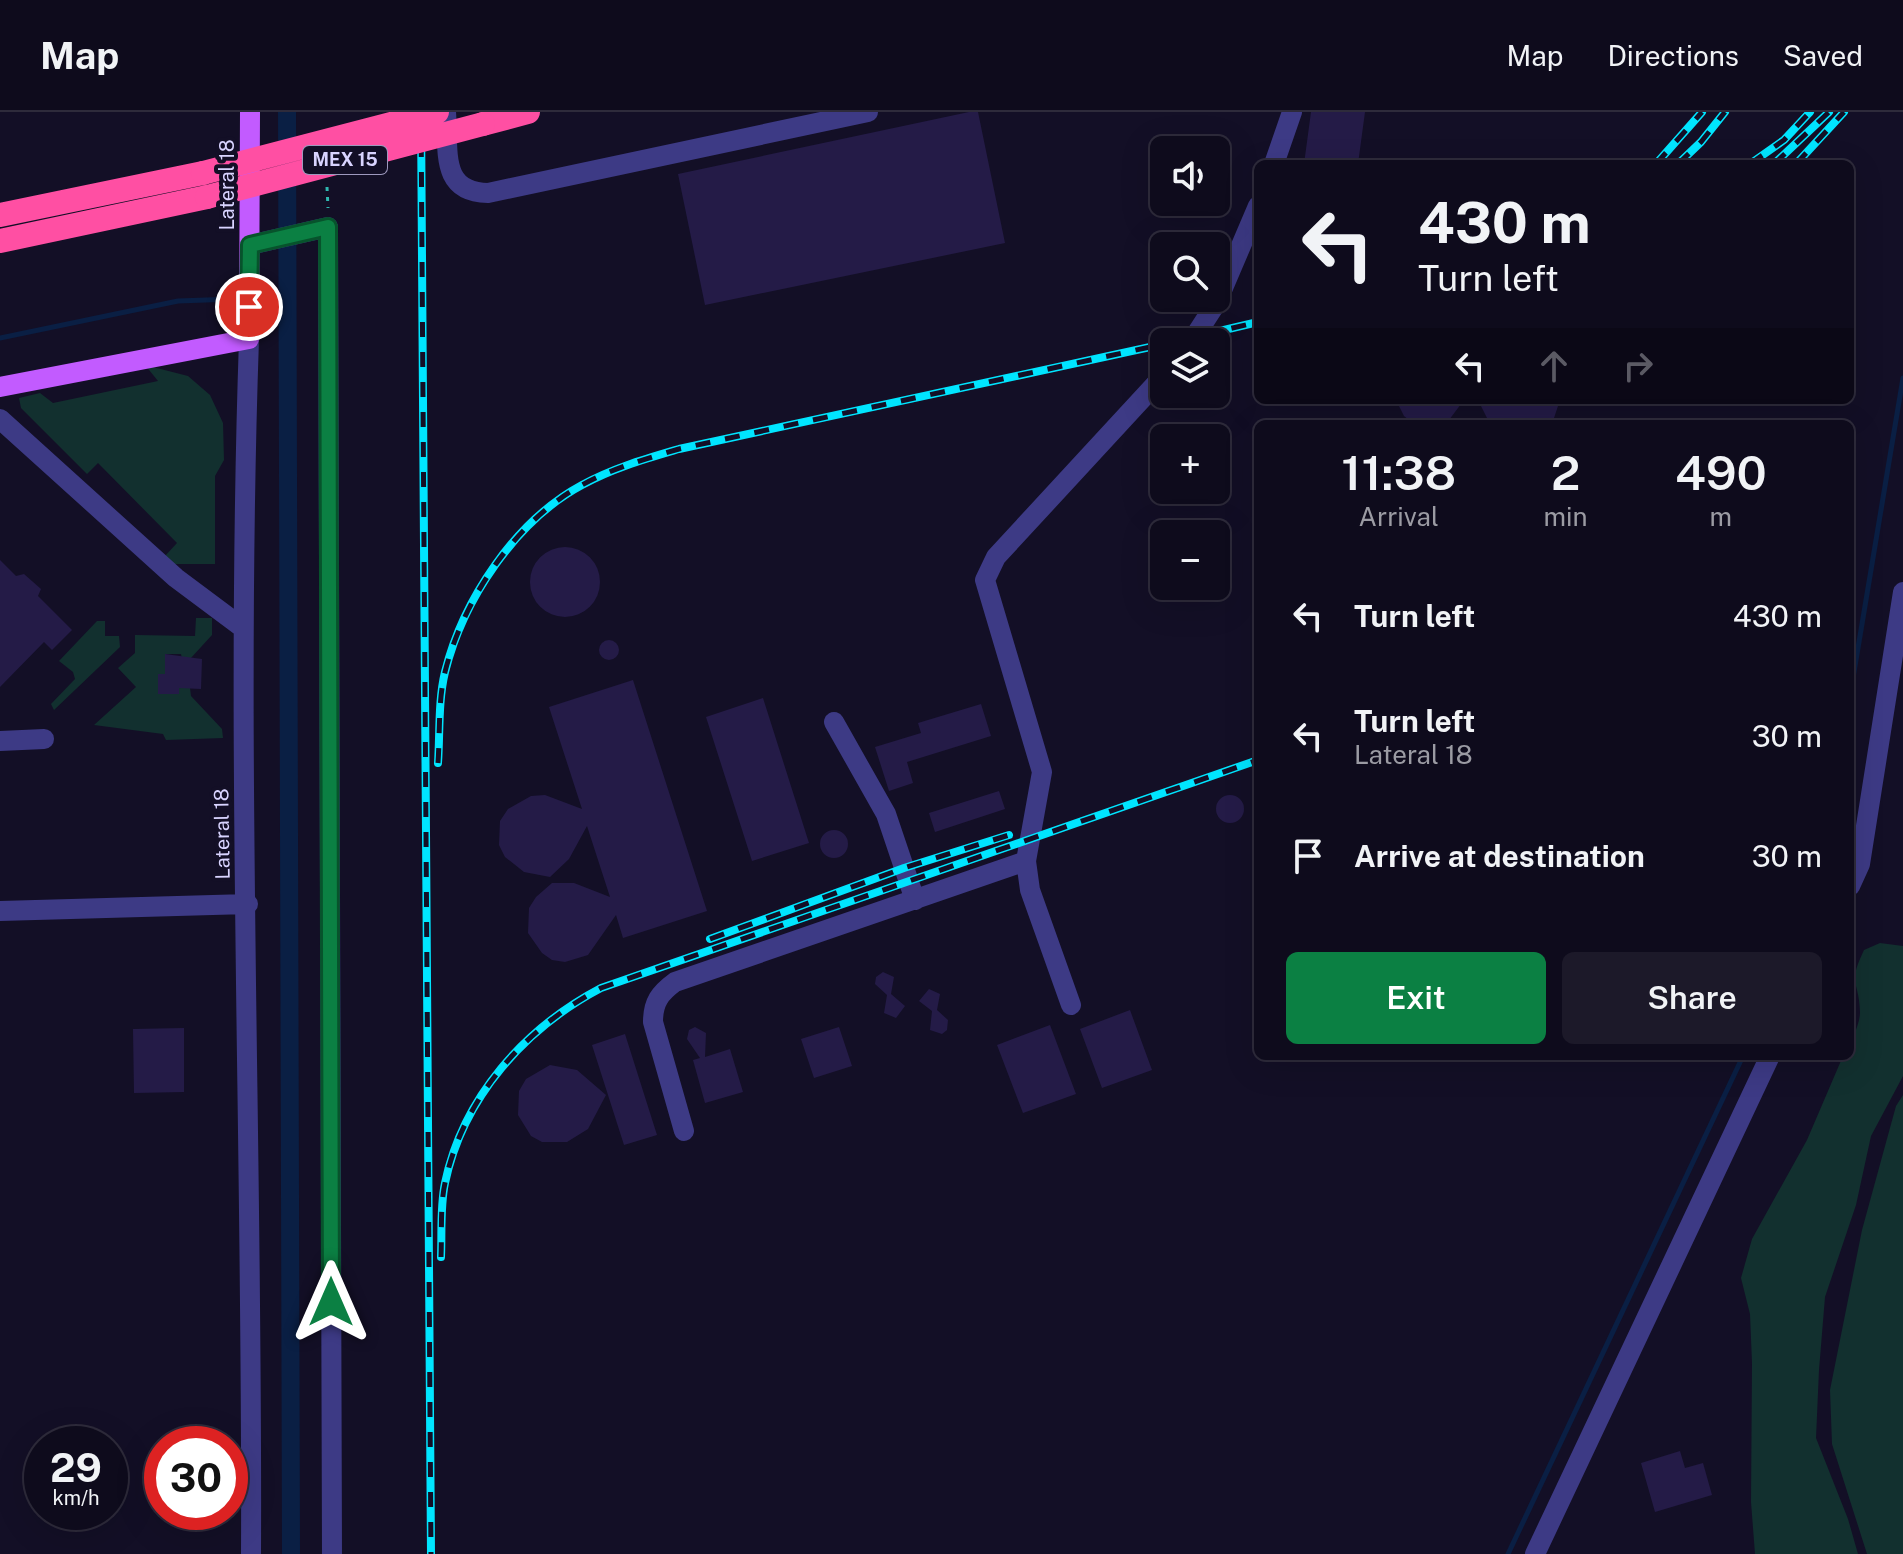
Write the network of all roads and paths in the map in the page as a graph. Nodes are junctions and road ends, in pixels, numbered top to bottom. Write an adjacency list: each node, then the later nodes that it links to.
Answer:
1 (250, 112): 12 (main road, Lateral 18)
2 (437, 112): 8 (highway, MEX 15, bridge)
3 (446, 112): 5 (street)
4 (528, 112): 8 (highway, MEX 15, bridge)
5 (868, 112)
6 (1292, 112): 7 (street)
7 (1275, 160)
8 (205, 185): 9 (highway, MEX 15); 11 (highway, MEX 15)
9 (0, 215)
10 (1254, 215): 13 (street)
11 (0, 241)
12 (257, 243): 14 (main road, Lateral 18); 32 (street)
13 (1200, 328)
14 (249, 339): 15 (main road); 19 (street, Lateral 18)
15 (0, 387)
16 (1150, 390): 23 (street)
17 (0, 419): 19 (street)
18 (1903, 592): 24 (street)
19 (243, 628): 26 (street, Lateral 18)
20 (834, 722): 25 (street)
21 (44, 739): 22 (street)
22 (0, 741)
23 (1026, 861): 25 (street); 28 (street)
24 (1854, 877)
25 (915, 900): 30 (street)
26 (248, 904): 27 (street); 31 (street, Lateral 18)
27 (0, 911)
28 (1071, 1005)
29 (1768, 1060): 33 (street)
30 (684, 1131)
31 (251, 1554)
32 (332, 1554)
33 (1535, 1554)

